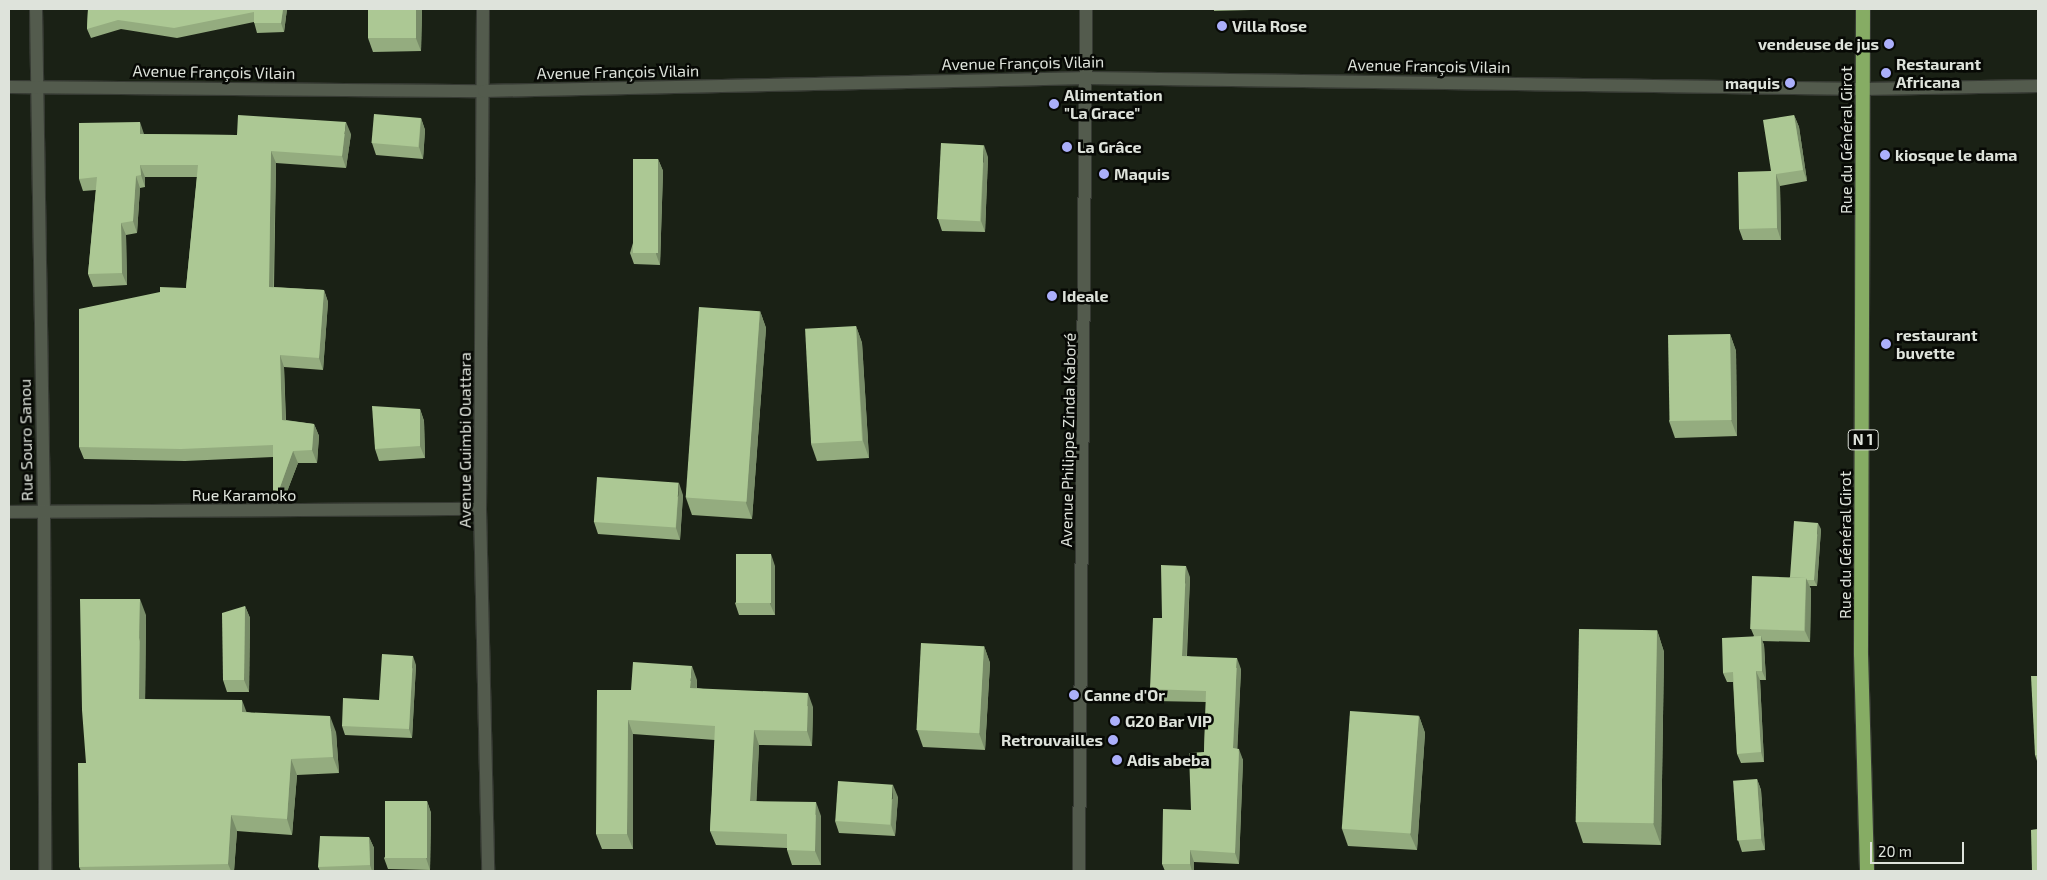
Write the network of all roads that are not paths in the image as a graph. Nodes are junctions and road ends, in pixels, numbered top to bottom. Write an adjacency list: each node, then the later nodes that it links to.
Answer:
1 (36, 9): 6 (street, Rue Souro Sanou)
2 (483, 9): 10 (street, Avenue Guimbi Ouattara)
3 (1086, 9): 5 (street, Avenue Philippe Zinda Kaboré)
4 (1864, 9): 9 (highway, Rue du Général Girot / N 1)
5 (1088, 78): 9 (street, Avenue François Vilain); 10 (street, Avenue François Vilain); 16 (street, Avenue Philippe Zinda Kaboré)
6 (36, 86): 8 (street, Avenue François Vilain); 10 (street, Avenue François Vilain); 13 (street, Rue Souro Sanou)
7 (2038, 86): 9 (street, Avenue François Vilain)
8 (9, 87)
9 (1863, 89): 17 (highway, Rue du Général Girot / N 1)
10 (484, 91): 11 (street, Avenue Guimbi Ouattara)
11 (480, 509): 13 (street, Rue Karamoko); 15 (street, Avenue Guimbi Ouattara)
12 (9, 512): 13 (street, Rue Karamoko)
13 (44, 513): 14 (street, Rue Souro Sanou)
14 (45, 871)
15 (488, 871)
16 (1079, 871)
17 (1867, 871)

